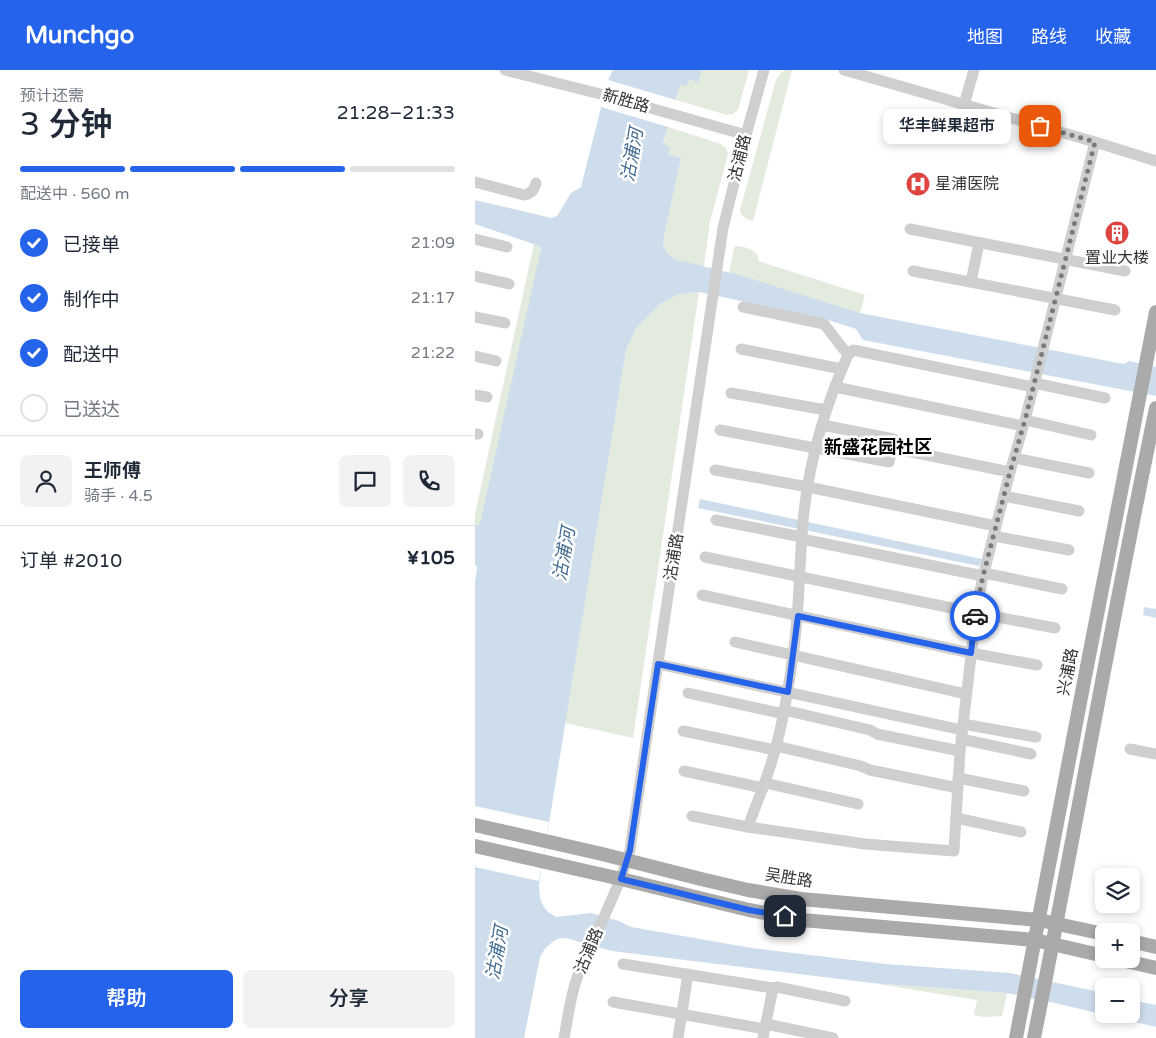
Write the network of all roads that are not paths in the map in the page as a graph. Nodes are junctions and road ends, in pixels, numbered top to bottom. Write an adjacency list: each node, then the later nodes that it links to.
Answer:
1 (505, 70): 6 (street, 新胜路)
2 (764, 70): 6 (street, 沽浦路)
3 (844, 70): 5 (street)
4 (974, 70): 5 (street)
5 (964, 105): 7 (street)
6 (746, 135): 68 (street, 沽浦路)
7 (1095, 142): 8 (street); 15 (street)
8 (1156, 161)
9 (475, 182): 10 (street)
10 (536, 183)
11 (910, 229): 13 (street)
12 (475, 239): 14 (street)
13 (979, 243): 15 (street); 19 (street)
14 (507, 247)
15 (1065, 259): 17 (street); 21 (street)
16 (913, 270): 19 (street)
17 (1125, 271)
18 (475, 276): 20 (street)
19 (971, 282): 21 (street)
20 (509, 284)
21 (1056, 298): 23 (street); 32 (street)
22 (743, 307): 28 (street)
23 (1115, 310)
24 (1156, 312): 94 (main road, 兴浦路)
25 (475, 317): 26 (street)
26 (505, 323)
27 (741, 349): 31 (street)
28 (848, 355): 31 (street); 32 (street)
29 (475, 356): 30 (street)
30 (496, 360)
31 (842, 369): 33 (street)
32 (1034, 382): 37 (street); 40 (street)
33 (835, 387): 39 (street); 40 (street)
34 (731, 392): 39 (street)
35 (475, 395): 36 (street)
36 (487, 397)
37 (1105, 398)
38 (1156, 408): 95 (main road)
39 (827, 410): 41 (street)
40 (1024, 423): 43 (street); 46 (street)
41 (822, 424): 44 (street); 45 (street)
42 (720, 430): 45 (street)
43 (1091, 435)
44 (892, 448): 45 (street); 48 (street)
45 (816, 449): 50 (street)
46 (1014, 458): 48 (street); 49 (street)
47 (715, 470): 50 (street)
48 (1010, 472): 51 (street)
49 (1089, 473)
50 (808, 488): 54 (street); 55 (street)
51 (1004, 496): 52 (street); 54 (street)
52 (1079, 510)
53 (716, 520): 55 (street)
54 (995, 531): 56 (street); 58 (street)
55 (802, 537): 58 (street); 59 (street)
56 (1069, 550)
57 (705, 557): 59 (street)
58 (984, 574): 60 (street); 62 (street)
59 (800, 576): 62 (street); 63 (street)
60 (1062, 589)
61 (702, 595): 63 (street)
62 (976, 613): 64 (street); 66 (street)
63 (798, 616): 66 (street); 67 (street)
64 (1055, 628)
65 (735, 642): 67 (street)
66 (971, 653): 69 (street); 72 (street)
67 (793, 656): 70 (street); 72 (street)
68 (658, 664): 70 (street); 92 (street, 沽浦路)
69 (1037, 665)
70 (788, 692): 73 (street); 75 (street)
71 (688, 693): 73 (street)
72 (966, 694): 75 (street)
73 (784, 712): 75 (street); 77 (street)
74 (683, 731): 77 (street)
75 (962, 736): 76 (street); 79 (street); 82 (street)
76 (1036, 737)
77 (775, 748): 82 (street); 83 (street)
78 (1130, 749): 80 (street)
79 (1031, 754)
80 (1156, 754)
81 (685, 771): 83 (street)
82 (958, 783): 84 (street); 87 (street)
83 (764, 785): 85 (street); 89 (street)
84 (1024, 791)
85 (858, 804)
86 (692, 816): 89 (street)
87 (956, 818): 89 (street); 90 (street)
88 (475, 825): 92 (main road, 吴胜路)
89 (748, 827)
90 (1021, 832)
91 (475, 846): 93 (main road)
92 (627, 860): 93 (street, 沽浦路); 94 (main road, 吴胜路)
93 (621, 879): 97 (main road); 111 (street, 沽浦路)
94 (1039, 920): 95 (main road, 吴胜路); 97 (main road, 兴浦路)
95 (1057, 923): 96 (main road, 吴胜路); 99 (main road)
96 (1095, 932)
97 (1035, 940): 99 (main road); 114 (main road, 兴浦路)
98 (1140, 943): 100 (main road)
99 (1053, 944): 101 (main road); 115 (main road)
100 (1156, 947)
101 (1095, 954)
102 (623, 964): 105 (street)
103 (1140, 964): 104 (main road)
104 (1156, 968)
105 (688, 974): 106 (street); 109 (street)
106 (773, 988): 107 (street); 110 (street)
107 (845, 1001)
108 (613, 1002): 109 (street)
109 (681, 1014): 110 (street); 112 (street)
110 (765, 1030): 113 (street)
111 (564, 1038)
112 (677, 1038)
113 (833, 1038)
114 (1016, 1038)
115 (1035, 1038)

